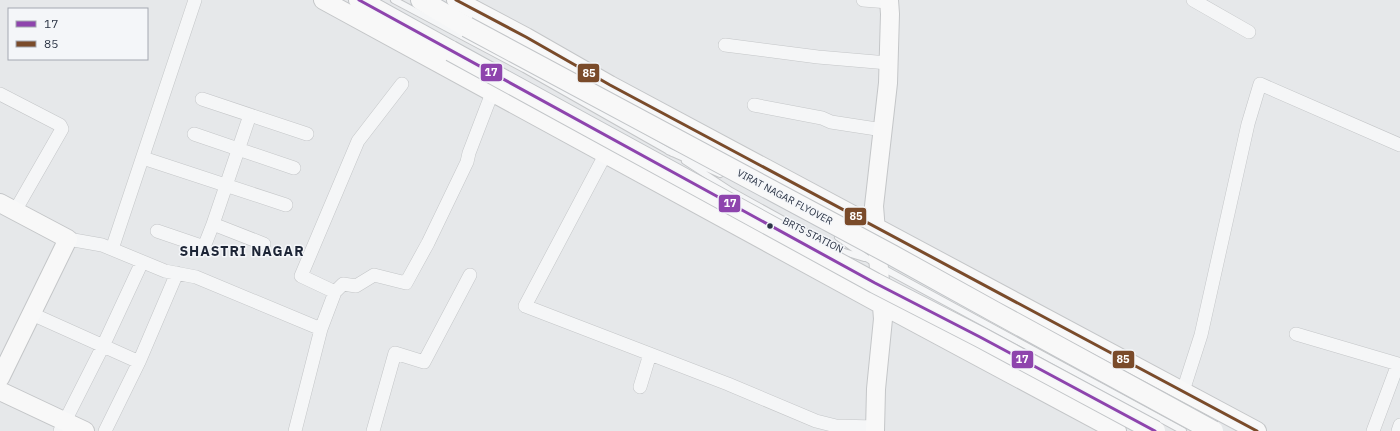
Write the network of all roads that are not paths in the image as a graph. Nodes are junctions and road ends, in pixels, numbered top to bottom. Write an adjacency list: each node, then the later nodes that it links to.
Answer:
1 (195, 0): 27 (street)
2 (323, 0): 8 (street)
3 (394, 0): 25 (lane)
4 (421, 0): 9 (main road, VIRAT NAGAR FLYOVER)
5 (863, 0): 7 (street)
6 (1193, 0): 10 (street)
7 (892, 1): 13 (street); 34 (street)
8 (357, 6): 12 (main road)
9 (464, 11): 34 (street); 66 (main road, VIRAT NAGAR FLYOVER, bridge)
10 (1249, 32)
11 (725, 45): 13 (street)
12 (442, 52): 15 (street); 64 (main road, bridge)
13 (888, 63): 20 (street)
14 (402, 84): 44 (street)
15 (492, 92): 26 (street); 44 (street)
16 (0, 94): 32 (street)
17 (202, 99): 19 (street)
18 (754, 105): 20 (street)
19 (250, 115): 22 (street); 24 (street)
20 (883, 130): 34 (street)
21 (194, 134): 24 (street)
22 (307, 134)
23 (1400, 145): 55 (street)
24 (239, 149): 28 (street); 30 (street)
25 (668, 151): 29 (lane); 41 (lane, BRTS STATION)
26 (605, 155): 45 (street); 50 (street)
27 (143, 158): 30 (street); 39 (street)
28 (294, 168)
29 (723, 175)
30 (226, 185): 31 (street); 33 (street)
31 (286, 205)
32 (8, 207): 37 (street)
33 (213, 224): 35 (street); 38 (street)
34 (880, 229): 41 (street); 55 (street)
35 (157, 231)
36 (830, 233): 41 (lane, BRTS STATION)
37 (68, 239): 39 (street); 46 (street)
38 (264, 244)
39 (112, 249): 40 (street)
40 (142, 262): 42 (street); 49 (street)
41 (878, 265): 45 (street); 65 (lane)
42 (177, 273): 47 (street); 51 (street)
43 (470, 275): 62 (street)
44 (335, 292): 47 (street)
45 (886, 307): 58 (street); 63 (street)
46 (32, 314): 49 (street); 52 (street)
47 (321, 330): 61 (street)
48 (1296, 334): 68 (street)
49 (103, 346): 51 (street); 56 (street)
50 (650, 354): 53 (street); 58 (street)
51 (139, 362): 60 (street)
52 (0, 378)
53 (640, 387)
54 (0, 391): 56 (street)
55 (1183, 391): 67 (street)
56 (63, 426): 59 (street)
57 (1400, 426): 69 (street)
58 (878, 430)
59 (85, 431)
60 (104, 431)
61 (295, 431)
62 (373, 431)
63 (1117, 431)
64 (1155, 431)
65 (1183, 431)
66 (1214, 431)
67 (1258, 431)
68 (1373, 431)
69 (1398, 431)

